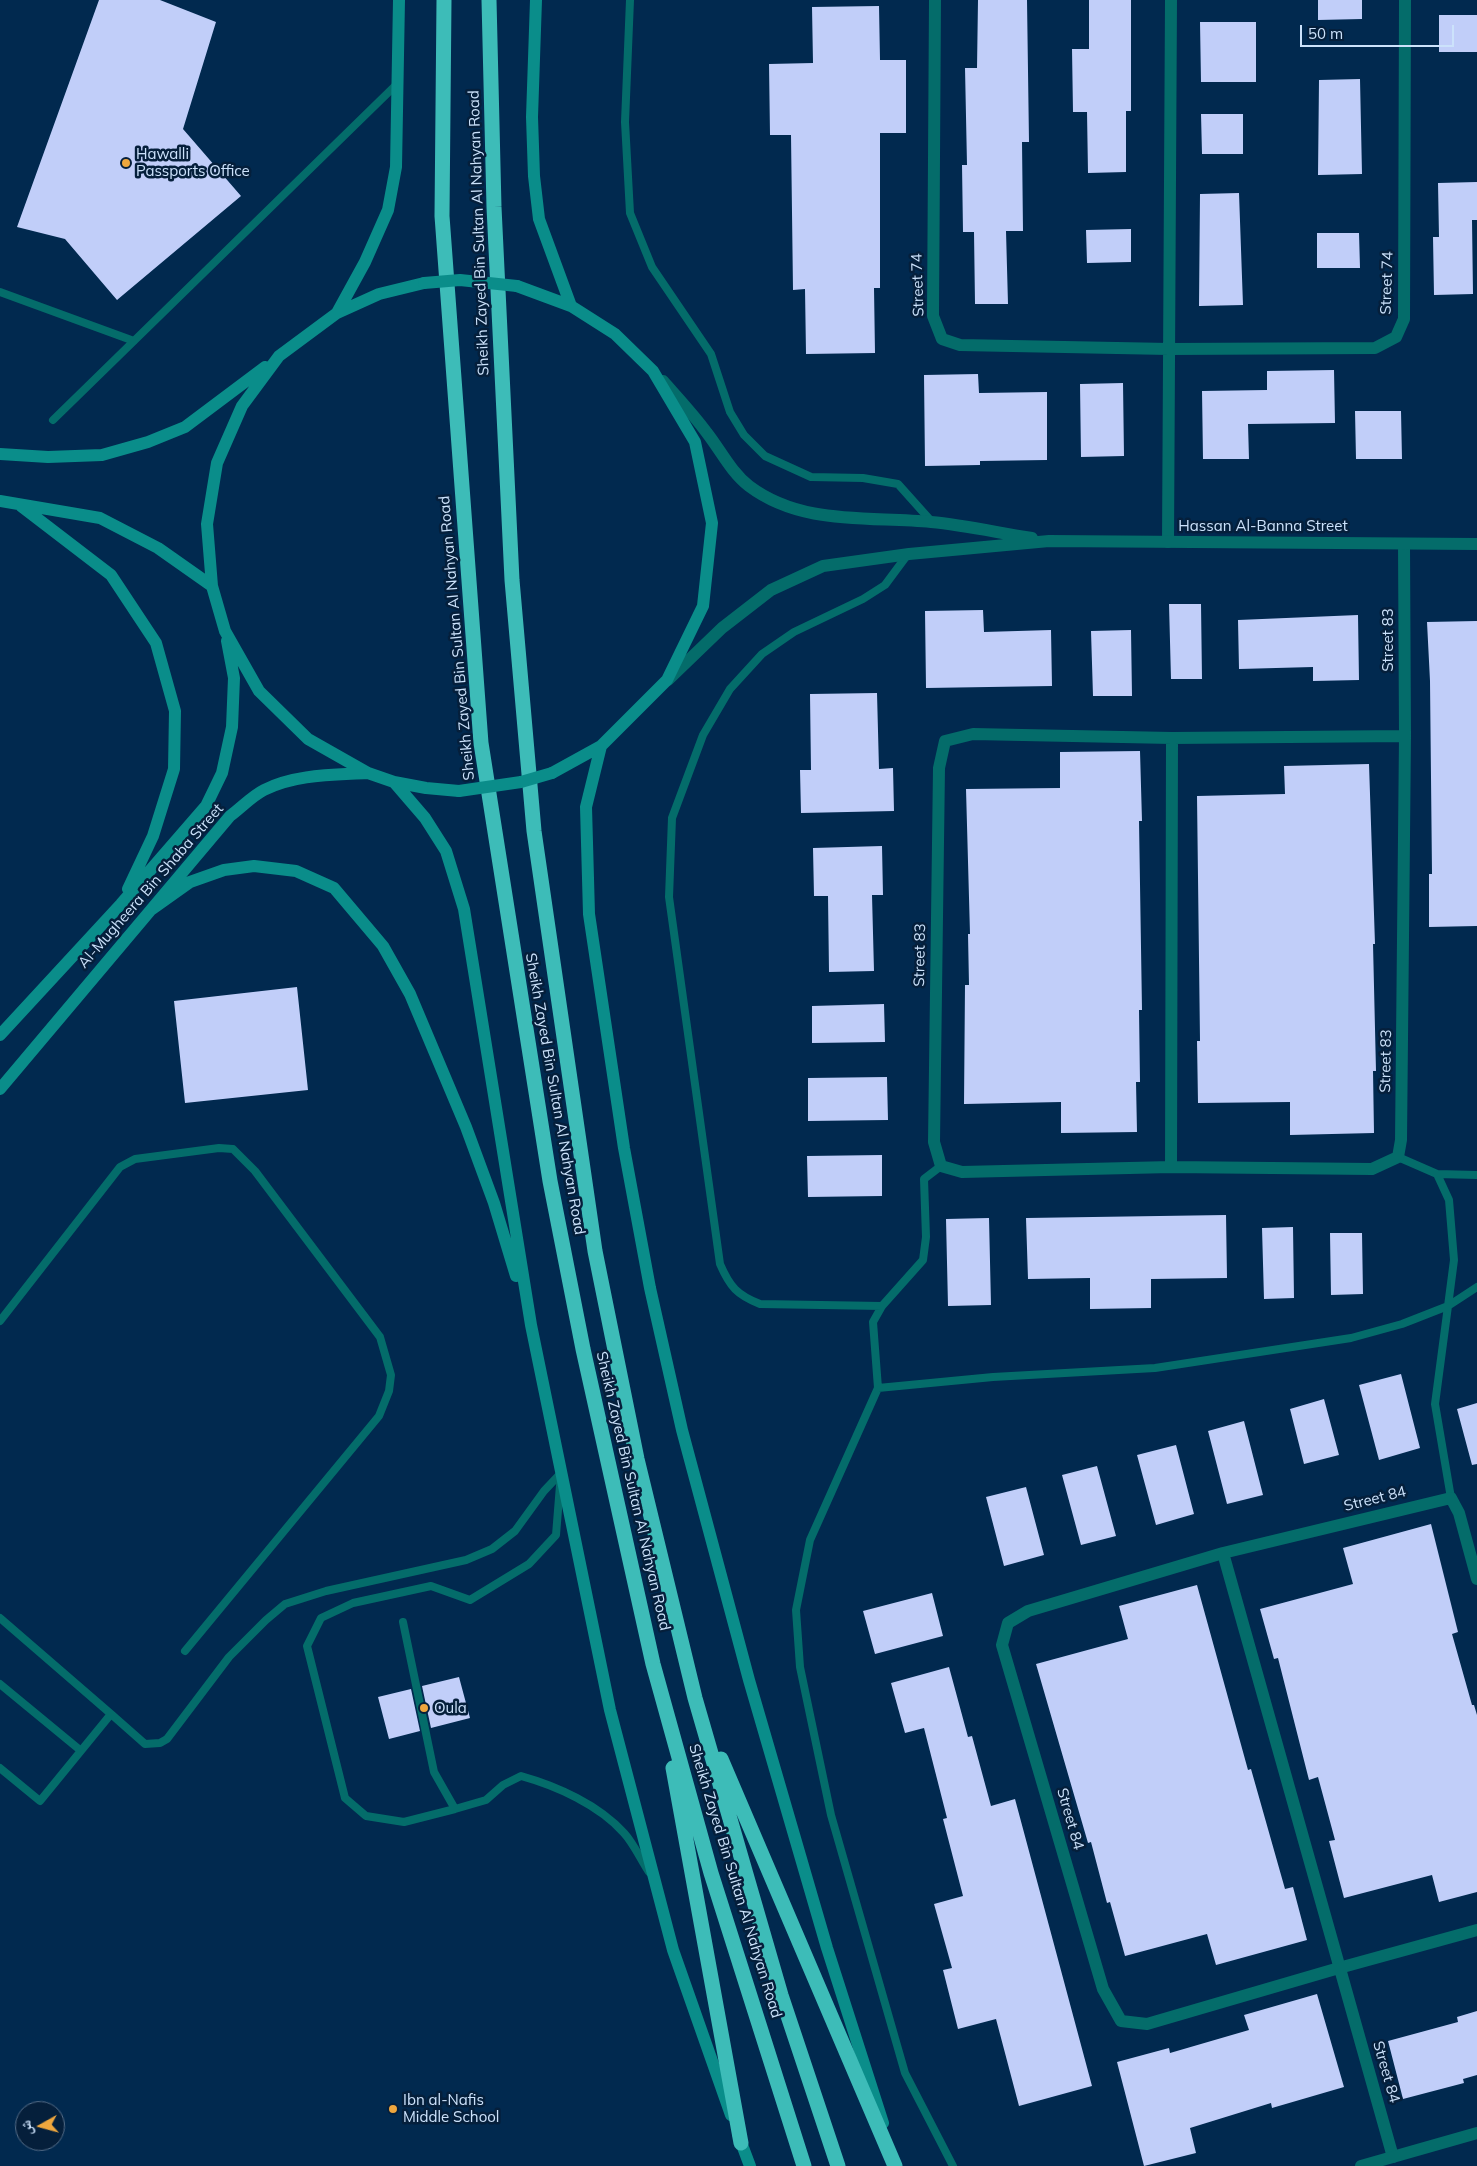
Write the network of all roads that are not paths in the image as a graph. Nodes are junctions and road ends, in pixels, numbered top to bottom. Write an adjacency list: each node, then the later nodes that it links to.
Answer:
1 (399, 0): 9 (main road)
2 (444, 0): 57 (highway, Sheikh Zayed Bin Sultan Al Nahyan Road)
3 (489, 0): 59 (highway, Sheikh Zayed Bin Sultan Al Nahyan Road)
4 (536, 0): 11 (main road)
5 (630, 0): 21 (lane)
6 (935, 0): 14 (street, Street 74)
7 (1171, 0): 14 (street)
8 (1405, 0): 14 (street, Street 74)
9 (398, 84): 12 (main road); 13 (lane)
10 (0, 292): 13 (lane)
11 (571, 306): 12 (main road, bridge); 16 (main road)
12 (337, 313): 15 (main road)
13 (134, 341): 17 (lane)
14 (1169, 349): 23 (street)
15 (280, 356): 18 (main road); 27 (main road)
16 (653, 371): 21 (street, Hassan Al-Banna Street); 29 (main road)
17 (53, 420)
18 (0, 454)
19 (0, 501): 20 (main road)
20 (21, 506): 27 (main road); 35 (main road)
21 (932, 522): 22 (street, Hassan Al-Banna Street)
22 (1049, 541): 23 (street, Hassan Al-Banna Street); 26 (street, Hassan Al-Banna Street)
23 (1168, 542): 24 (street, Hassan Al-Banna Street)
24 (1404, 544): 25 (street, Hassan Al-Banna Street); 30 (street, Street 83)
25 (1477, 544)
26 (909, 554): 29 (street, Hassan Al-Banna Street); 45 (lane)
27 (212, 586): 28 (main road)
28 (225, 631): 33 (main road); 35 (main road, Al-Mugheera Bin Shaba Street)
29 (668, 680): 32 (main road)
30 (1405, 736): 31 (street, Street 83); 39 (street, Street 83)
31 (1172, 738): 40 (street, Street 83); 41 (street)
32 (601, 746): 34 (main road, bridge); 73 (main road)
33 (368, 773): 34 (main road); 36 (main road, Al-Mugheera Bin Shaba Street)
34 (394, 782): 48 (main road)
35 (121, 904): 37 (main road, Al-Mugheera Bin Shaba Street)
36 (152, 909): 38 (main road, Al-Mugheera Bin Shaba Street); 48 (main road)
37 (0, 1035)
38 (0, 1089)
39 (1398, 1157): 41 (street); 42 (lane)
40 (941, 1166): 41 (street); 45 (lane)
41 (1170, 1167)
42 (1436, 1174): 43 (lane); 46 (lane)
43 (1477, 1175)
44 (1477, 1287): 46 (lane)
45 (882, 1306): 49 (lane)
46 (1448, 1306): 49 (lane); 51 (lane)
47 (0, 1321): 56 (lane)
48 (531, 1325): 50 (main road)
49 (878, 1388): 74 (lane)
50 (561, 1473): 60 (lane); 63 (lane); 64 (main road)
51 (1451, 1498): 52 (street, Street 84); 53 (street)
52 (1223, 1553): 66 (street, Street 84); 66 (street, Street 84)
53 (1477, 1579)
54 (0, 1618): 60 (lane)
55 (403, 1622): 63 (lane)
56 (185, 1651)
57 (653, 1664): 68 (highway); 71 (highway, Sheikh Zayed Bin Sultan Al Nahyan Road)
58 (0, 1684): 61 (lane)
59 (695, 1698): 72 (highway, Sheikh Zayed Bin Sultan Al Nahyan Road); 73 (highway)
60 (111, 1714): 61 (lane)
61 (80, 1750): 62 (lane)
62 (0, 1768)
63 (455, 1809): 64 (lane)
64 (654, 1880): 68 (main road)
65 (1477, 1930): 66 (street, Street 84)
66 (1339, 1968): 69 (street, Street 84)
67 (1477, 2133): 69 (street)
68 (741, 2143): 70 (main road)
69 (1393, 2157): 75 (street)
70 (750, 2166)
71 (804, 2166)
72 (838, 2166)
73 (896, 2166)
74 (953, 2166)
75 (1361, 2166)

